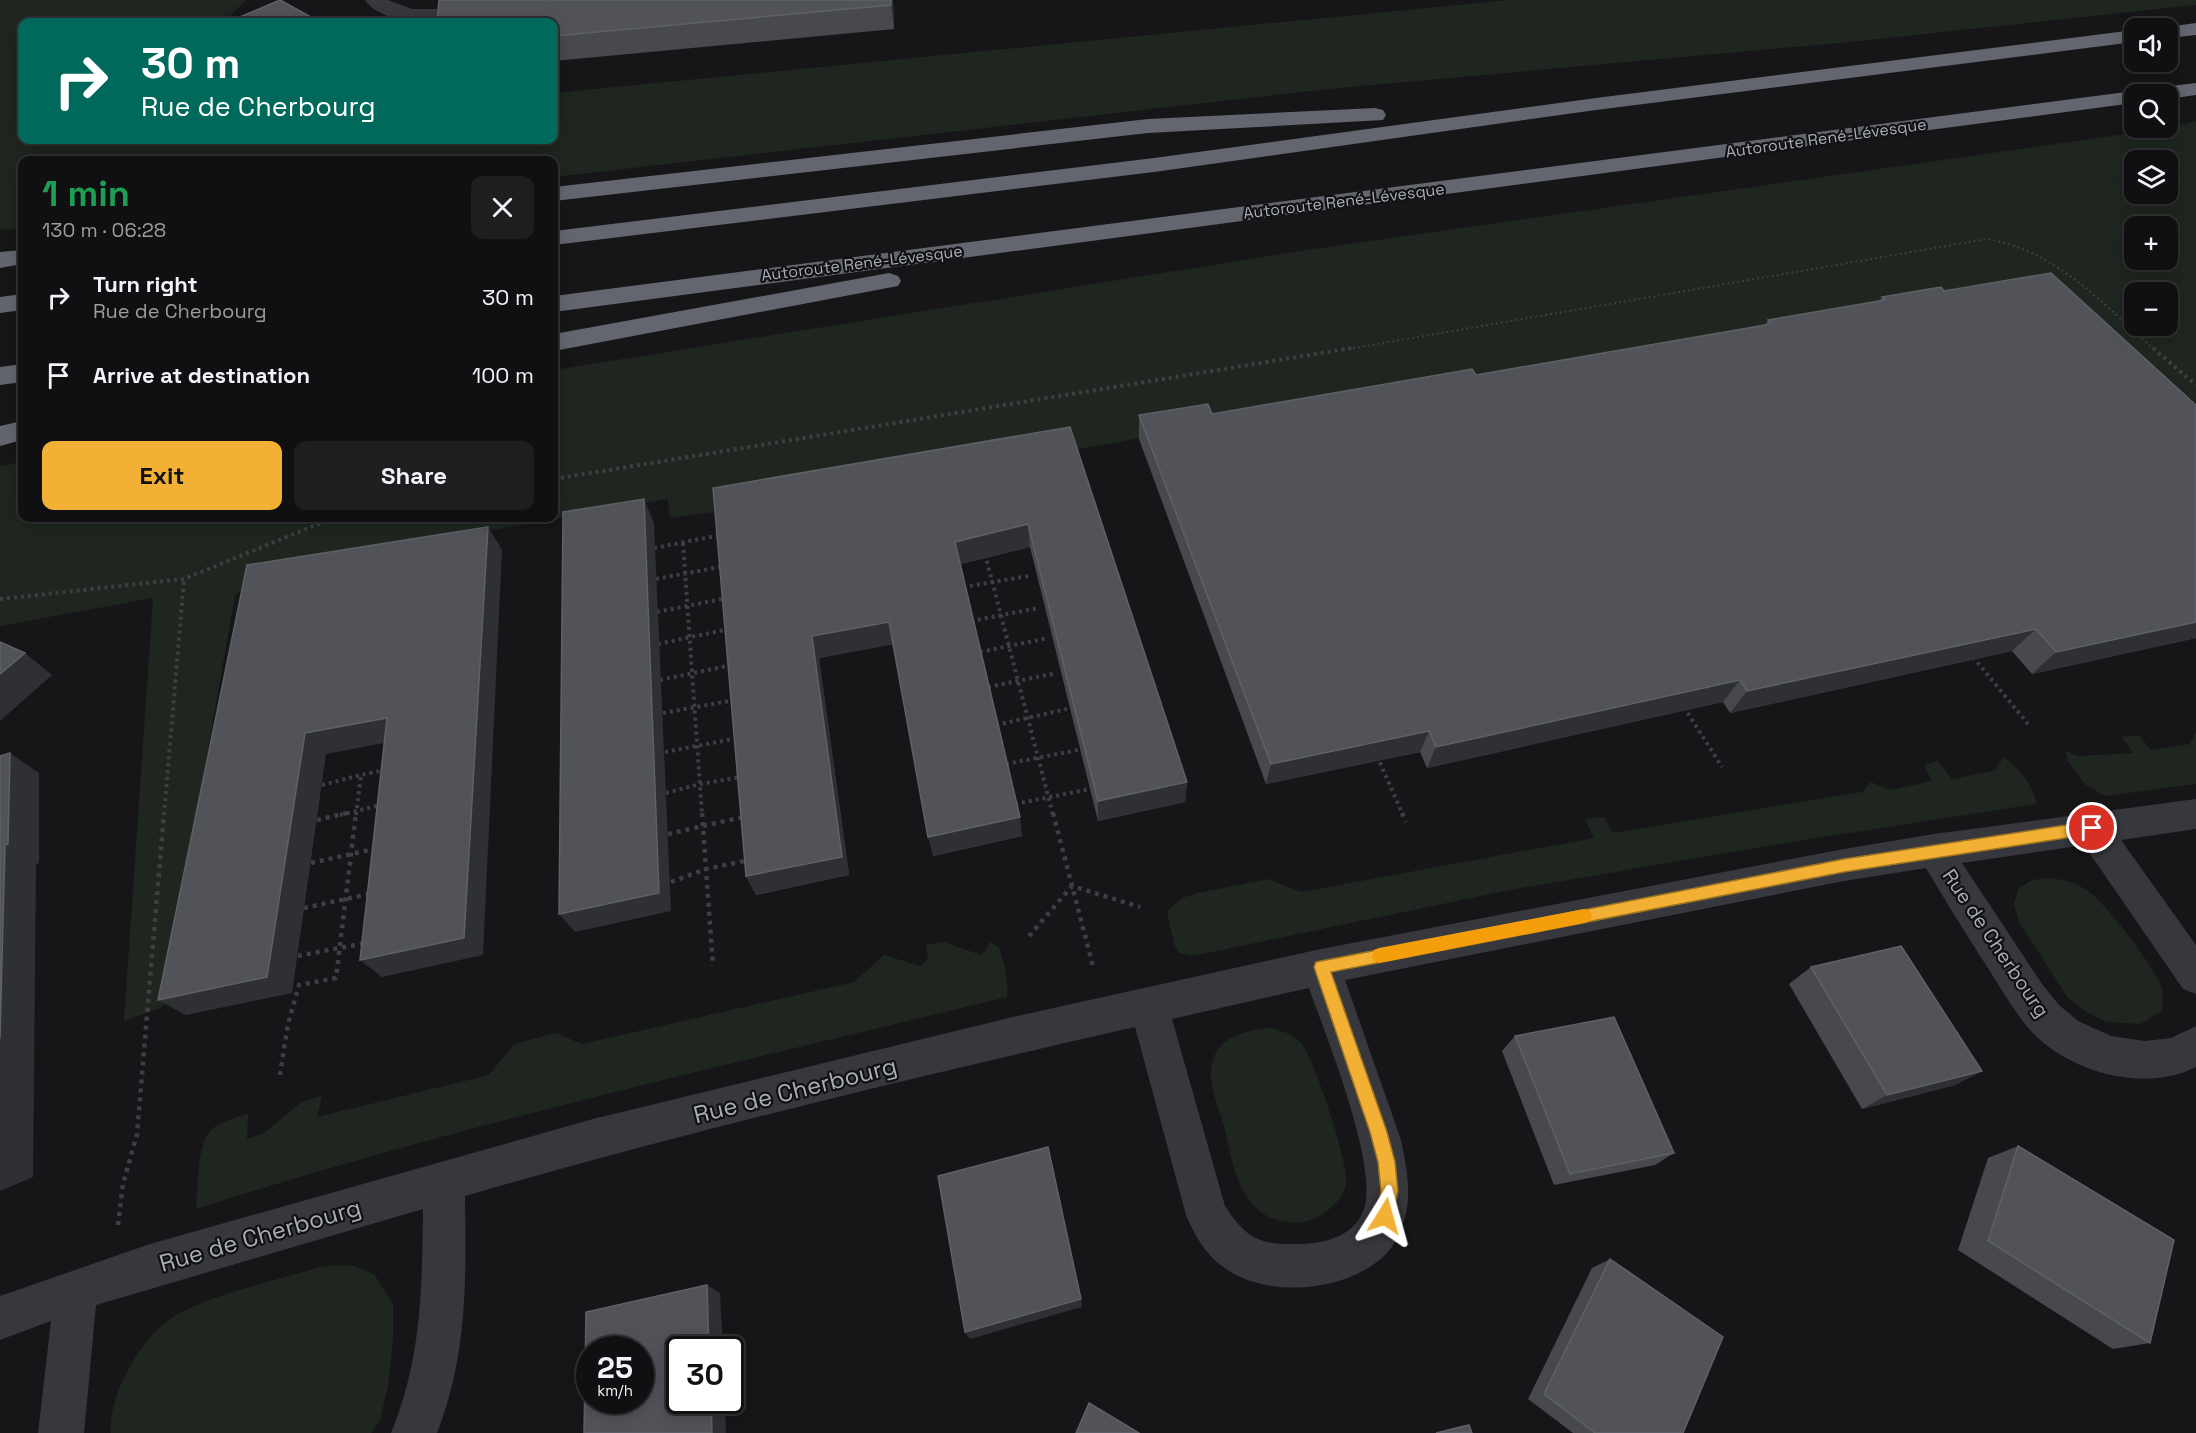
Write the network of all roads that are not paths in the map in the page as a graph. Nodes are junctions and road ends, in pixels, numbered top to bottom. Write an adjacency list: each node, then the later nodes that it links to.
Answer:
1 (375, 0): 2 (street)
2 (497, 8)
3 (2196, 28): 4 (highway)
4 (2178, 31)
5 (2124, 37): 9 (highway)
6 (2196, 89): 7 (highway)
7 (2178, 91)
8 (2124, 98): 11 (highway, Autoroute René-Lévesque)
9 (1596, 104): 10 (highway); 12 (highway)
10 (558, 194)
11 (1250, 213): 16 (highway, Autoroute René-Lévesque); 18 (highway)
12 (558, 238)
13 (18, 258): 14 (highway)
14 (0, 260)
15 (18, 303): 17 (highway)
16 (558, 303)
17 (0, 305)
18 (558, 342)
19 (18, 374): 20 (highway)
20 (0, 376)
21 (18, 425): 22 (highway)
22 (0, 427)
23 (18, 432): 24 (highway)
24 (0, 436)
25 (2196, 814): 26 (street, Rue de Cherbourg)
26 (2092, 828): 27 (street, Rue de Cherbourg); 29 (street)
27 (1934, 850): 28 (street, Rue de Cherbourg); 31 (street, Rue de Cherbourg)
28 (1321, 967): 30 (street, Rue de Cherbourg); 30 (street)
29 (2196, 976)
30 (1149, 1006): 32 (street, Rue de Cherbourg)
31 (2196, 1045)
32 (444, 1182): 33 (street, Rue de Cherbourg); 36 (street)
33 (76, 1290): 34 (street, Rue de Cherbourg); 35 (street)
34 (0, 1318)
35 (61, 1433)
36 (414, 1433)

